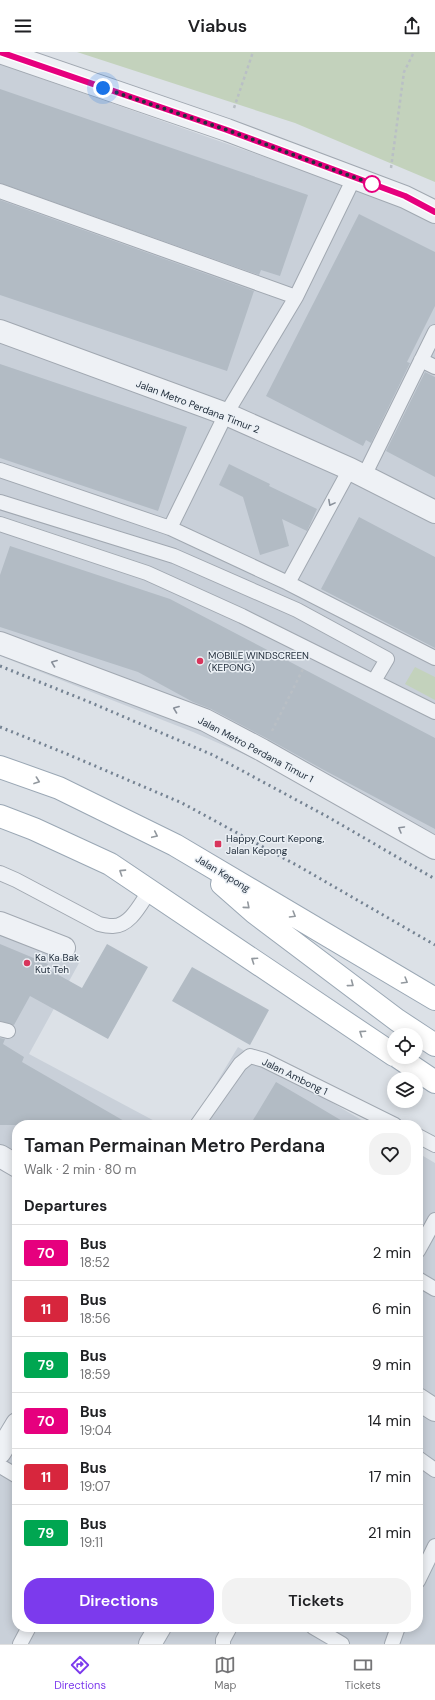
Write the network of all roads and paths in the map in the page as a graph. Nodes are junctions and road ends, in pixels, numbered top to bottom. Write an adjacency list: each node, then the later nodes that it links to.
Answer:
1 (0, 52): 4 (street)
2 (253, 52): 4 (path)
3 (414, 52): 7 (path)
4 (227, 130): 5 (street)
5 (354, 178): 7 (street); 9 (lane)
6 (0, 190): 9 (lane)
7 (387, 190): 8 (street)
8 (435, 212)
9 (296, 297): 14 (lane)
10 (0, 331): 14 (street, Jalan Metro Perdana Timur 2)
11 (435, 332): 12 (lane)
12 (421, 360): 13 (lane); 16 (lane)
13 (435, 367)
14 (226, 414): 16 (street, Jalan Metro Perdana Timur 2); 20 (lane)
15 (0, 470): 20 (lane)
16 (357, 473): 18 (street, Jalan Metro Perdana Timur 2); 21 (lane, one-way to 21)
17 (0, 502): 25 (lane)
18 (435, 512)
19 (0, 524): 23 (lane)
20 (170, 528): 21 (lane)
21 (288, 583): 24 (lane)
22 (0, 643): 27 (street, Jalan Metro Perdana Timur 1, one-way to 22)
23 (313, 651): 25 (lane); 27 (path)
24 (435, 658)
25 (374, 681): 26 (lane)
26 (435, 712)
27 (262, 750): 31 (street, Jalan Metro Perdana Timur 1, one-way to 27)
28 (0, 767): 30 (main road, Jalan Kepong, one-way to 30)
29 (0, 816): 33 (main road, one-way to 29)
30 (175, 845): 36 (main road, Jalan Kepong, one-way to 36); 37 (main road, one-way to 37)
31 (435, 848)
32 (0, 873): 33 (lane)
33 (150, 890): 38 (main road, one-way to 33)
34 (0, 923): 35 (street)
35 (64, 948)
36 (435, 999)
37 (435, 1045)
38 (387, 1049)
39 (408, 1064): 40 (main road)
40 (435, 1082)
41 (201, 1120): 42 (lane, Jalan Ambong 1)
42 (385, 1120)
43 (423, 1139): 44 (lane)
44 (435, 1145)
45 (0, 1156): 46 (street)
46 (12, 1163)
47 (435, 1220): 48 (lane)
48 (423, 1242)
49 (423, 1282): 50 (lane)
50 (435, 1289)
51 (423, 1402): 52 (street)
52 (435, 1410)
53 (12, 1432): 54 (street)
54 (0, 1452)
55 (423, 1462): 57 (lane)
56 (0, 1466): 58 (lane)
57 (435, 1470)
58 (12, 1473)
59 (435, 1546): 60 (lane)
60 (423, 1571)
61 (26, 1632): 66 (lane)
62 (157, 1632): 67 (street)
63 (227, 1632): 68 (lane)
64 (322, 1632): 69 (lane)
65 (396, 1632): 70 (lane)
66 (20, 1644)
67 (150, 1644)
68 (223, 1644)
69 (342, 1644)
70 (392, 1644)

